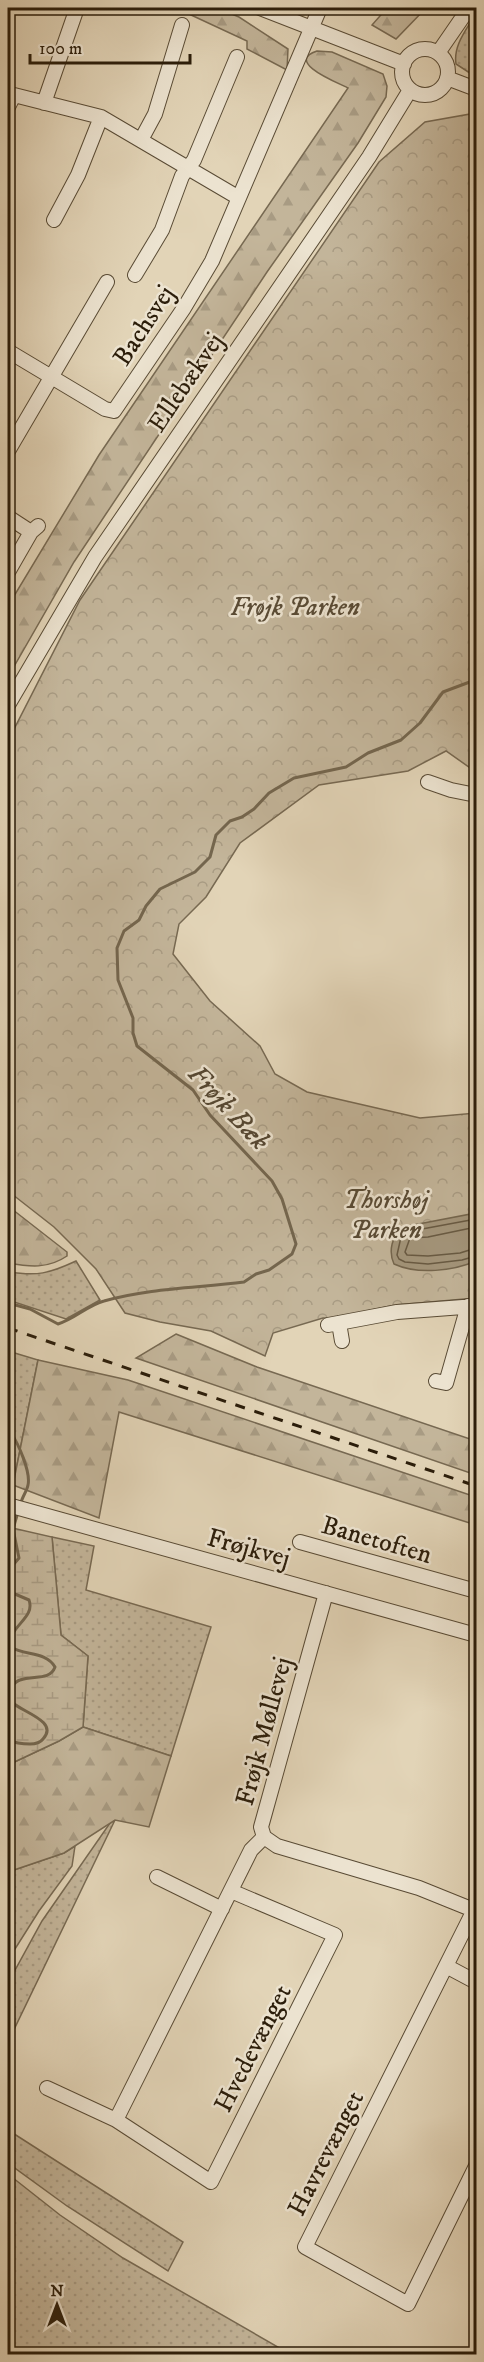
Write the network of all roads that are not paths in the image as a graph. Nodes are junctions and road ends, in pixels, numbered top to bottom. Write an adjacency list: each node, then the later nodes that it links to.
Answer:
1 (77, 8): 13 (street)
2 (260, 8): 6 (street)
3 (320, 8): 6 (street, Bachsvej)
4 (469, 8): 7 (street)
5 (182, 25): 16 (street)
6 (310, 28): 9 (street); 18 (street, Bachsvej)
7 (438, 53): 9 (street); 10 (street)
8 (237, 57): 17 (street, Bachsvej)
9 (404, 64): 12 (street)
10 (447, 78): 11 (street); 12 (street)
11 (477, 89)
12 (410, 90): 27 (street, Ellebækvej)
13 (44, 103): 14 (street); 15 (street)
14 (8, 107)
15 (101, 117): 16 (street); 19 (street)
16 (141, 140): 17 (street)
17 (187, 168): 18 (street); 20 (street, Bachsvej)
18 (240, 198): 23 (street, Bachsvej)
19 (54, 220)
20 (135, 275)
21 (107, 282): 23 (street, Bachsvej)
22 (8, 351): 23 (street, Bachsvej)
23 (52, 378): 24 (street, Bachsvej)
24 (8, 451)
25 (8, 517): 26 (street)
26 (8, 572)
27 (8, 705)
28 (428, 782): 29 (street)
29 (477, 795)
30 (472, 1306): 31 (street); 32 (street)
31 (342, 1341)
32 (436, 1380)
33 (8, 1505): 36 (street, Frøjkvej)
34 (300, 1542): 35 (street, Banetoften)
35 (477, 1591)
36 (326, 1593): 37 (street, Frøjkvej); 38 (street, Frøjk Møllevej)
37 (477, 1635)
38 (264, 1837): 40 (street); 42 (street, Frøjk Møllevej)
39 (157, 1876): 41 (street)
40 (231, 1891): 41 (street); 46 (street, Hvedevænget)
41 (222, 1909): 46 (street)
42 (475, 1911): 43 (street, Havrevænget)
43 (446, 1966): 44 (street); 47 (street, Havrevænget)
44 (477, 1982)
45 (47, 2088): 46 (street, Hvedevænget)
46 (116, 2120)
47 (477, 2166)

